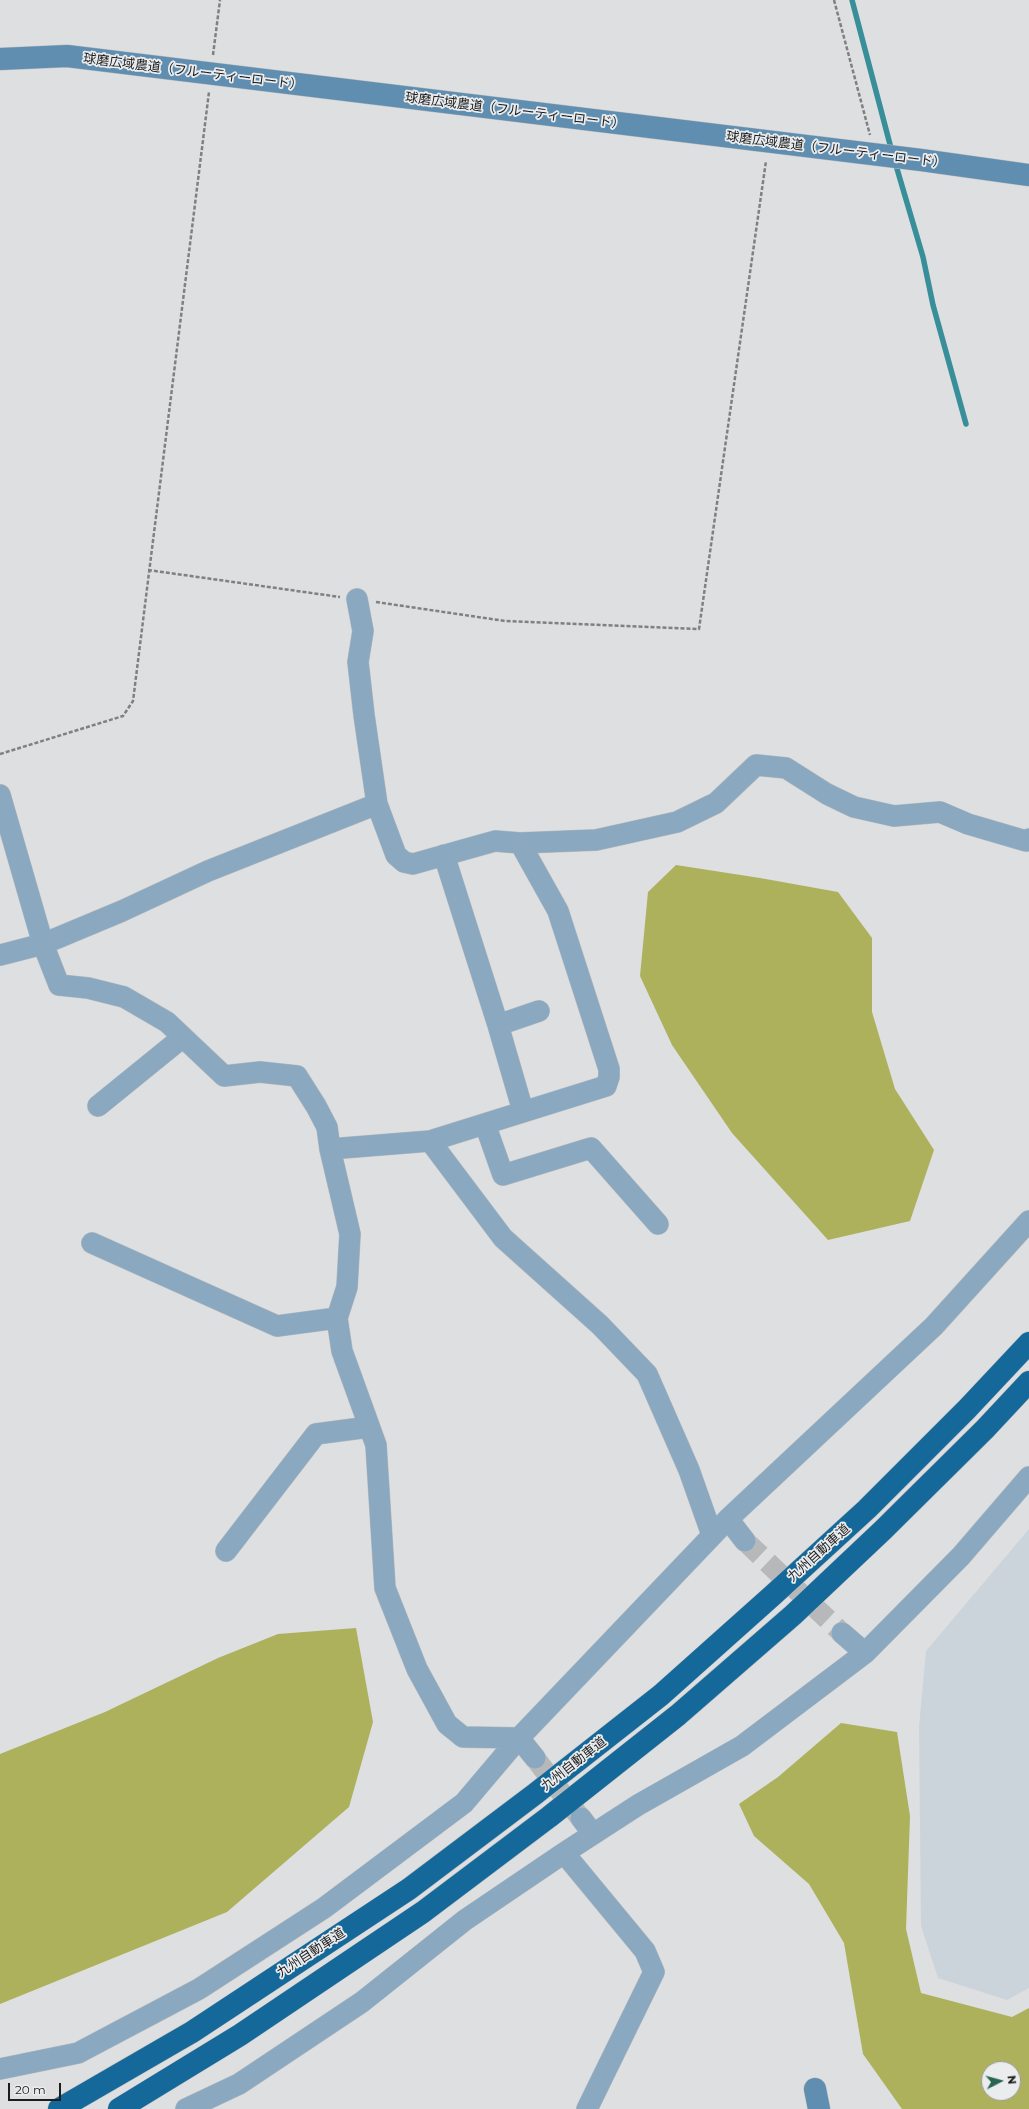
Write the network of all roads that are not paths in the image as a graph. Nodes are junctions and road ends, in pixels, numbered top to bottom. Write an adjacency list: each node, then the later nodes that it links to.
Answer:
1 (0, 59): 2 (street, 球磨広域農道（フルーティーロード）)
2 (1029, 175)
3 (356, 599): 5 (street)
4 (0, 795): 9 (street)
5 (377, 804): 8 (street); 9 (street)
6 (1029, 839): 7 (street)
7 (520, 843): 8 (street); 15 (street)
8 (444, 856): 12 (street)
9 (43, 944): 10 (street); 13 (street)
10 (0, 955)
11 (539, 1011): 12 (street)
12 (498, 1025): 15 (street)
13 (183, 1037): 14 (street); 18 (street)
14 (98, 1106)
15 (523, 1111): 16 (street)
16 (485, 1124): 17 (street); 20 (street)
17 (430, 1141): 18 (street); 28 (street)
18 (330, 1149): 22 (street)
19 (1029, 1221): 27 (street)
20 (658, 1224)
21 (92, 1243): 22 (street)
22 (337, 1318): 25 (street)
23 (1029, 1343): 37 (highway, 九州自動車道)
24 (1029, 1382): 38 (highway, 九州自動車道)
25 (369, 1427): 30 (street); 33 (street)
26 (1029, 1477): 32 (street)
27 (728, 1519): 28 (street); 29 (street)
28 (712, 1535): 33 (street)
29 (745, 1541)
30 (226, 1551)
31 (842, 1633): 32 (street)
32 (865, 1653): 35 (street)
33 (519, 1738): 34 (street); 36 (street)
34 (534, 1758)
35 (564, 1853): 39 (street); 40 (street)
36 (0, 2068)
37 (59, 2109)
38 (119, 2109)
39 (186, 2109)
40 (587, 2109)

